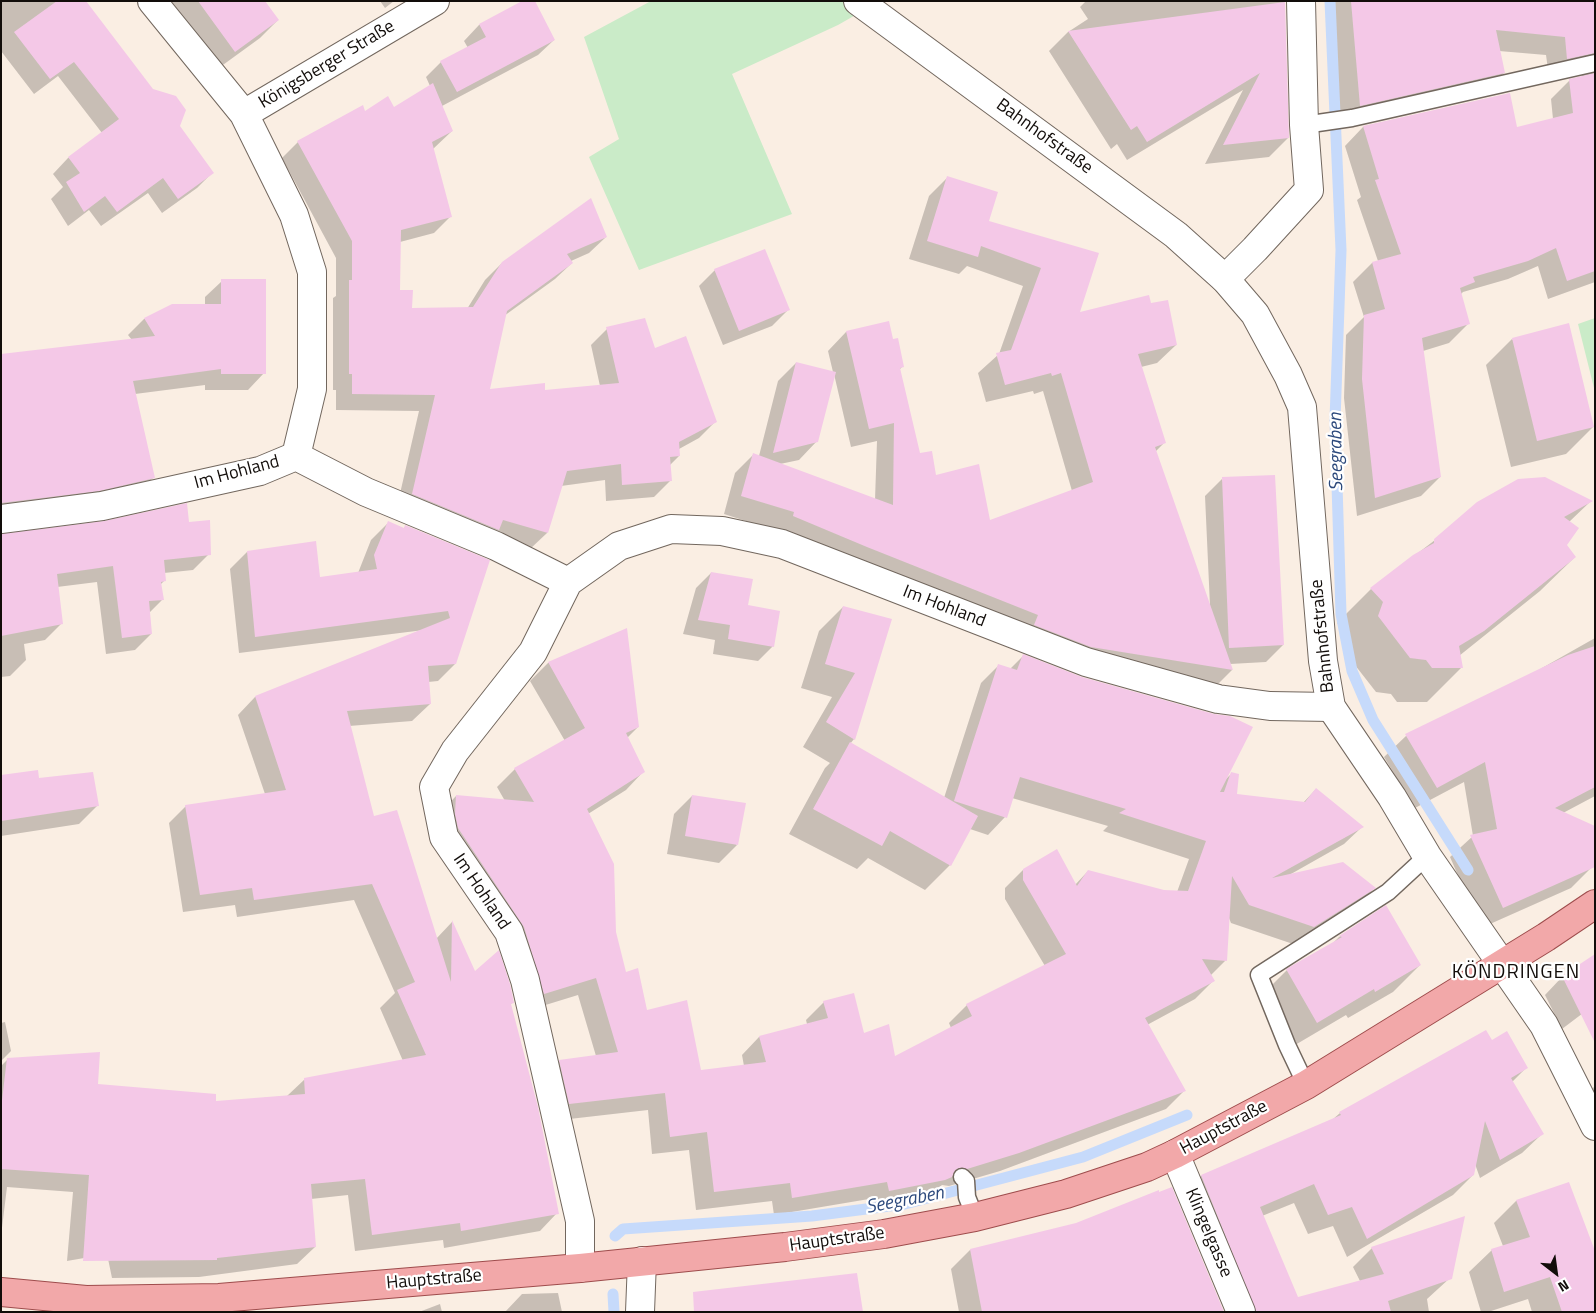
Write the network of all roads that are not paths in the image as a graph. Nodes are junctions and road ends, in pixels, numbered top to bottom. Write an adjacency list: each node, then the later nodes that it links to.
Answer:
1 (152, 1): 6 (street, Königsberger Straße)
2 (435, 1): 6 (street, Königsberger Straße)
3 (858, 1): 8 (street, Bahnhofstraße)
4 (1301, 1): 7 (street)
5 (1595, 63): 7 (lane)
6 (244, 114): 9 (street, Königsberger Straße)
7 (1314, 124): 8 (street)
8 (1225, 278): 12 (street, Bahnhofstraße)
9 (296, 456): 10 (street, Im Hohland); 11 (street, Im Hohland)
10 (1, 519)
11 (568, 582): 12 (street, Im Hohland); 20 (street, Im Hohland)
12 (1331, 708): 13 (street, Bahnhofstraße)
13 (1427, 856): 15 (street, Bahnhofstraße); 16 (lane)
14 (1595, 904): 15 (main road, Hauptstraße)
15 (1502, 965): 16 (main road, Hauptstraße); 17 (street, Bahnhofstraße)
16 (1306, 1085): 18 (main road, Hauptstraße)
17 (1595, 1126)
18 (1175, 1154): 19 (main road, Hauptstraße); 24 (street, Klingelgasse)
19 (642, 1261): 20 (main road, Hauptstraße); 23 (street)
20 (580, 1268): 22 (main road, Hauptstraße)
21 (1, 1292): 22 (main road, Hauptstraße)
22 (221, 1305)
23 (640, 1312)
24 (1241, 1312)

